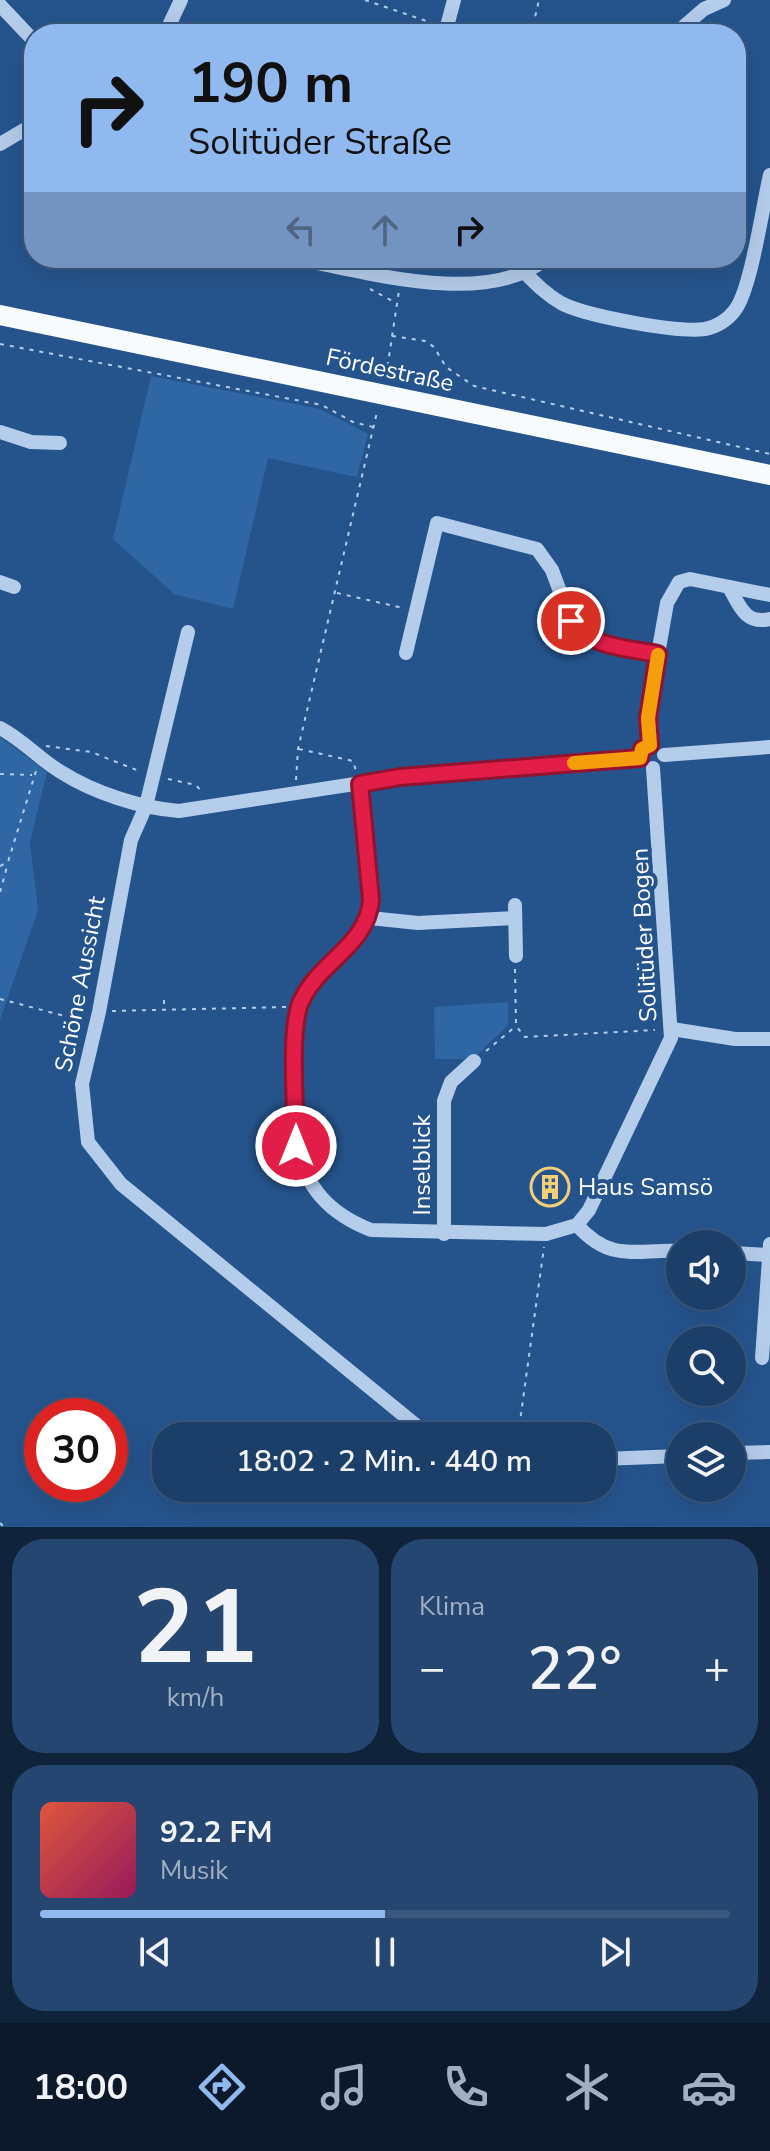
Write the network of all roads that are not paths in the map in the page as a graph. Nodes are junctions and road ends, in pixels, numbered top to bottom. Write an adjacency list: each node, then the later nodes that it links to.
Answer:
1 (181, 0): 5 (street)
2 (454, 0): 6 (street)
3 (724, 0): 7 (street)
4 (0, 5): 8 (street)
5 (170, 24)
6 (447, 24)
7 (687, 24)
8 (24, 30)
9 (24, 130): 10 (street)
10 (0, 144)
11 (770, 175): 15 (street)
12 (348, 268): 16 (street)
13 (378, 268): 16 (street)
14 (531, 268): 15 (street)
15 (524, 272): 16 (street)
16 (375, 273)
17 (0, 315): 20 (main road, Fördestraße)
18 (0, 432): 19 (street)
19 (60, 443)
20 (770, 475)
21 (729, 587): 22 (street); 23 (street); 26 (street)
22 (770, 595)
23 (770, 619)
24 (188, 632): 34 (street, Schöne Aussicht)
25 (406, 653): 26 (street)
26 (658, 654): 28 (street)
27 (0, 728): 34 (street)
28 (650, 745): 30 (street); 31 (street)
29 (770, 747): 30 (street)
30 (664, 755): 32 (street)
31 (640, 758): 32 (street); 33 (street)
32 (653, 768): 37 (street, Solitüder Bogen)
33 (360, 784): 34 (street); 35 (street)
34 (146, 806): 46 (street, Schöne Aussicht)
35 (370, 918): 36 (street); 41 (street)
36 (516, 956)
37 (672, 1029): 38 (street); 40 (street, Solitüder Bogen)
38 (770, 1039)
39 (474, 1061): 41 (street, Inselblick)
40 (577, 1225): 41 (street); 43 (street)
41 (444, 1234)
42 (769, 1249): 44 (street); 45 (street)
43 (666, 1251)
44 (746, 1251)
45 (762, 1358)
46 (412, 1422)
47 (770, 1452): 48 (street)
48 (746, 1453)
49 (666, 1457): 50 (street)
50 (616, 1458)

